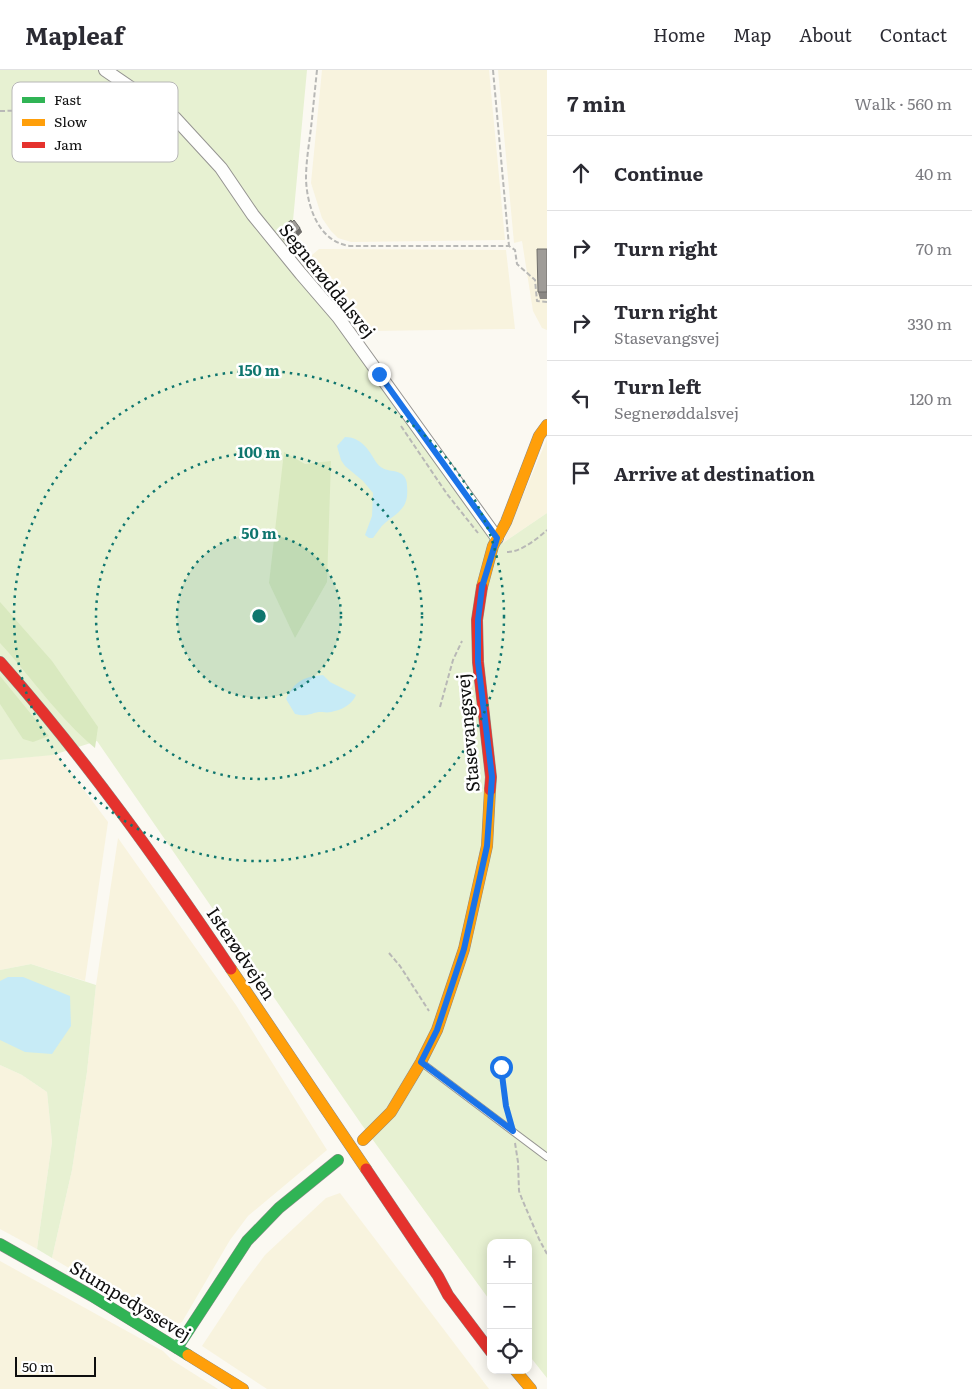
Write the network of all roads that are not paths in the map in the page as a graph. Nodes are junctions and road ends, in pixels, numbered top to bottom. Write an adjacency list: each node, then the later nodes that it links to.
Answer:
1 (105, 70): 2 (street, Segnerøddalsvej)
2 (122, 82)
3 (178, 122): 5 (street, Segnerøddalsvej)
4 (547, 425): 5 (main road, Stasevangsvej)
5 (495, 542): 7 (main road, Stasevangsvej)
6 (0, 662): 12 (main road, Isterødvejen)
7 (421, 1062): 8 (main road, Stasevangsvej); 9 (lane)
8 (363, 1140)
9 (547, 1157)
10 (338, 1160): 15 (main road)
11 (0, 1244): 15 (main road, Stumpedyssevej)
12 (438, 1276): 13 (main road, Isterødvejen); 14 (main road, Isterødvejen)
13 (487, 1334)
14 (487, 1347)
15 (177, 1348): 18 (main road, Stumpedyssevej)
16 (507, 1374): 19 (main road)
17 (518, 1374): 20 (main road)
18 (243, 1389)
19 (518, 1389)
20 (531, 1389)

